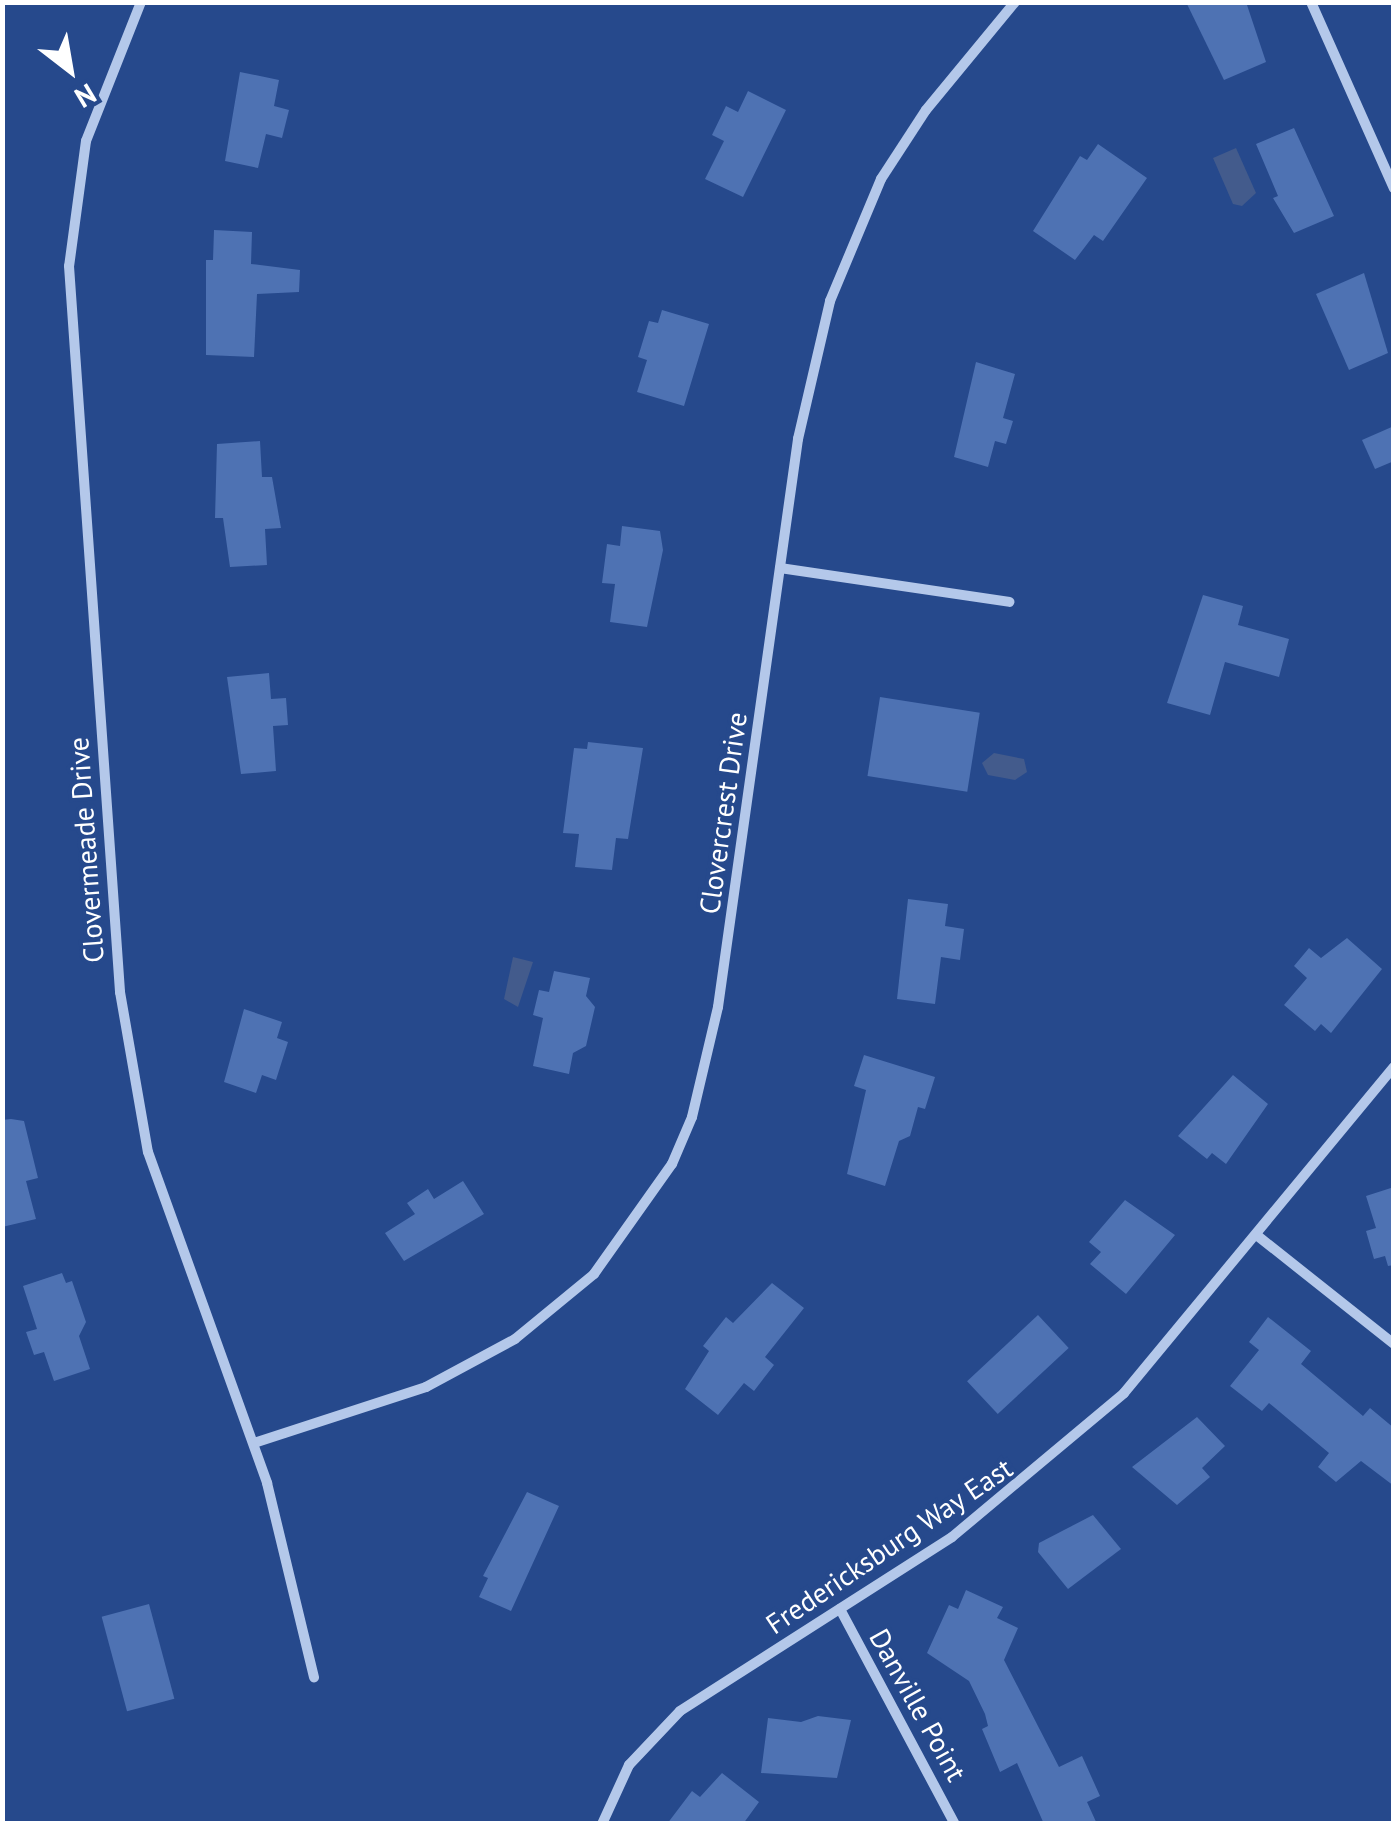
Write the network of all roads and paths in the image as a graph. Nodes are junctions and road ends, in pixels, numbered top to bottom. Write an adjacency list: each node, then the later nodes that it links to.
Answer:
1 (141, 2): 10 (street, Clovermeade Drive)
2 (1015, 2): 5 (street, Clovercrest Drive)
3 (1311, 2): 4 (street)
4 (1394, 188)
5 (780, 568): 6 (street); 10 (street, Clovercrest Drive)
6 (1009, 602)
7 (1394, 1067): 8 (street, Fredericksburg Way East)
8 (1259, 1237): 9 (street); 11 (street, Fredericksburg Way East)
9 (1394, 1344)
10 (254, 1443): 12 (street, Clovermeade Drive)
11 (840, 1609): 13 (street, Fredericksburg Way East); 14 (street, Danville Point)
12 (314, 1677)
13 (602, 1824)
14 (956, 1824)

